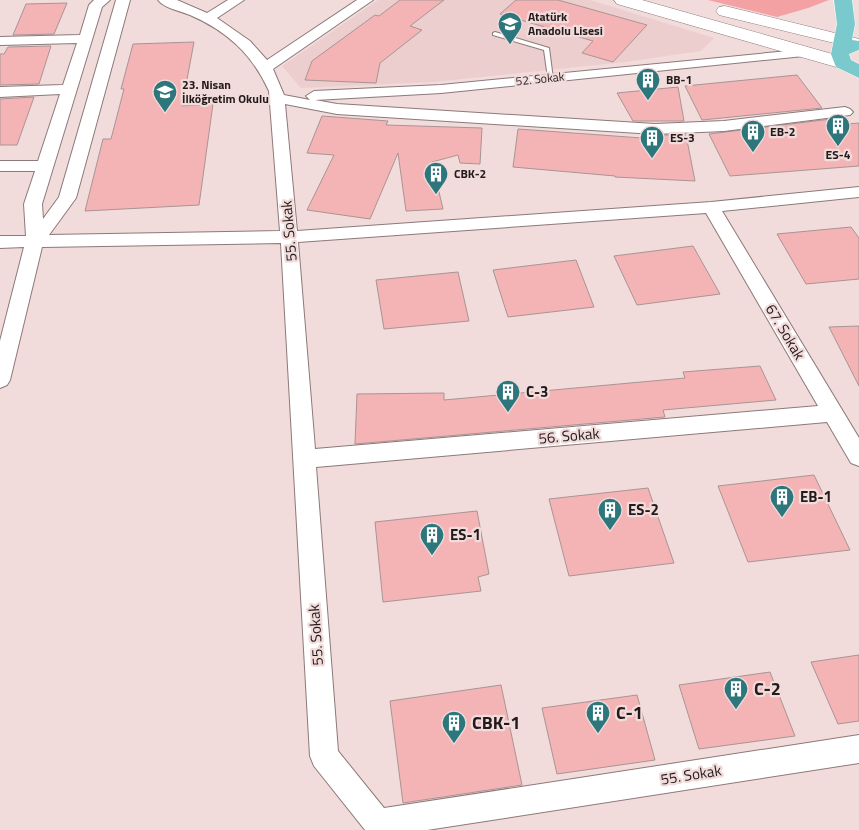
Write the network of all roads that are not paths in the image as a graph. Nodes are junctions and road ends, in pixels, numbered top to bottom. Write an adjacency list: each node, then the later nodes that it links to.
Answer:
1 (103, 0): 11 (street)
2 (123, 0): 26 (street)
3 (165, 0): 9 (street, 55. Sokak)
4 (237, 0): 9 (street)
5 (366, 0): 15 (street)
6 (623, 0): 13 (main road)
7 (683, 0): 14 (main road)
8 (843, 0): 14 (main road)
9 (210, 17): 15 (street, 55. Sokak)
10 (495, 34): 16 (lane)
11 (85, 40): 12 (street); 17 (street)
12 (0, 41)
13 (804, 52): 14 (main road); 16 (street, 52. Sokak)
14 (851, 52)
15 (265, 68): 19 (street, 55. Sokak)
16 (551, 78): 19 (street, 52. Sokak)
17 (69, 89): 18 (street); 22 (street)
18 (0, 92)
19 (276, 98): 20 (street); 25 (street, 55. Sokak)
20 (845, 112)
21 (0, 166): 22 (street)
22 (45, 166): 26 (street)
23 (859, 192): 24 (street)
24 (711, 207): 25 (street); 30 (street, 67. Sokak)
25 (289, 238): 26 (street); 32 (street, 55. Sokak)
26 (35, 240): 27 (street); 28 (street)
27 (0, 242)
28 (4, 346): 29 (street)
29 (0, 380)
30 (833, 413): 31 (street, 67. Sokak); 32 (street, 56. Sokak)
31 (859, 457)
32 (305, 459): 33 (street, 55. Sokak)
33 (859, 749)

